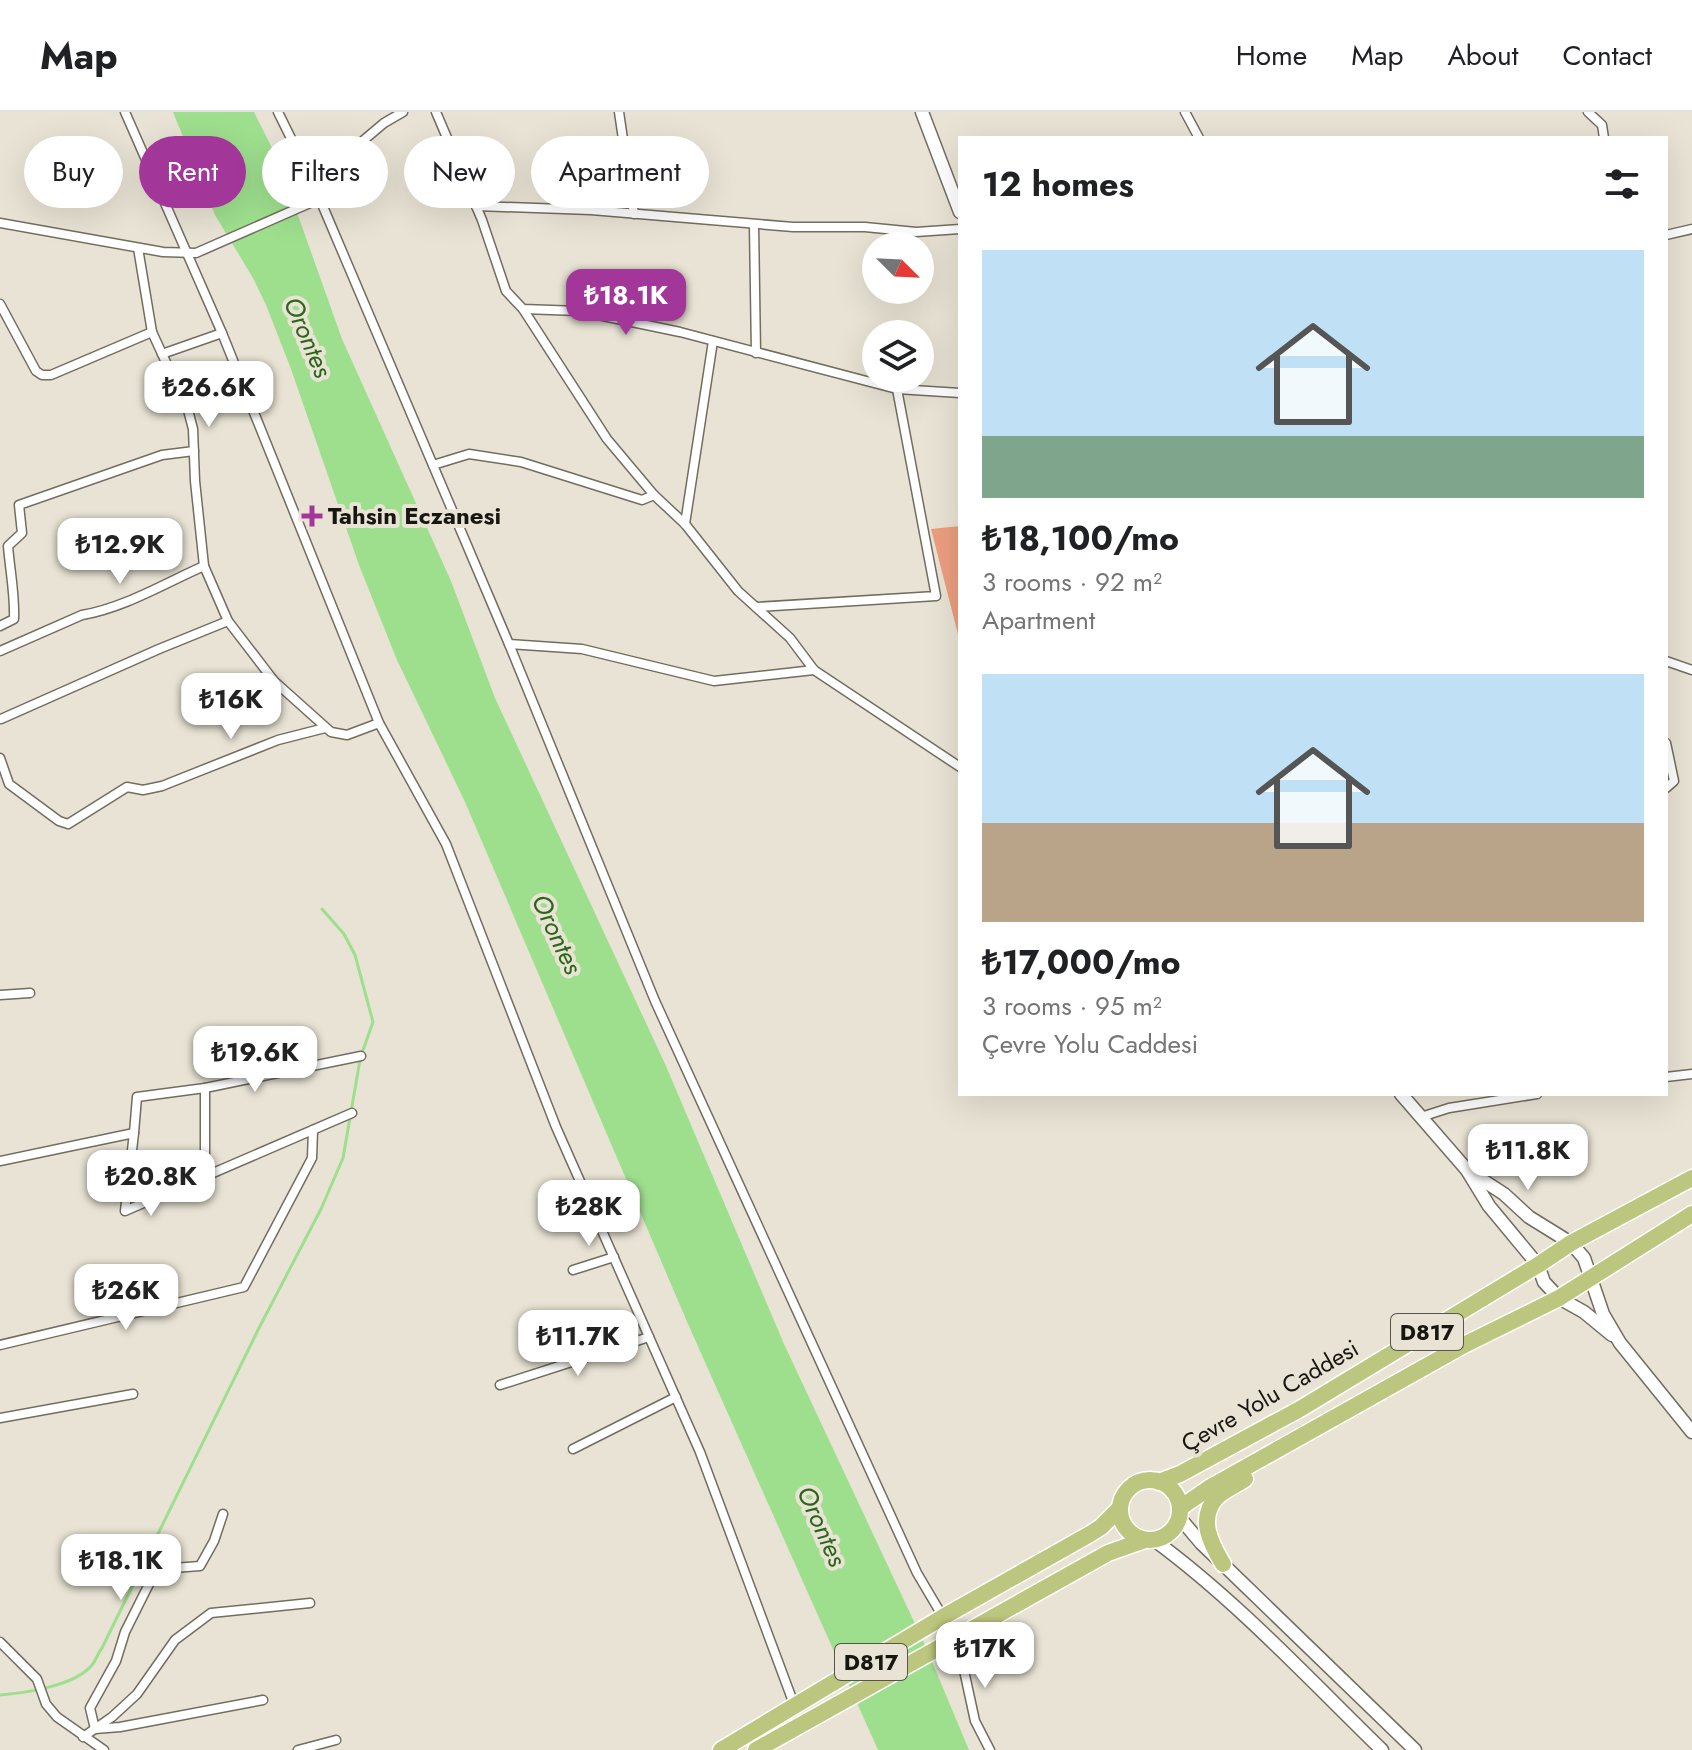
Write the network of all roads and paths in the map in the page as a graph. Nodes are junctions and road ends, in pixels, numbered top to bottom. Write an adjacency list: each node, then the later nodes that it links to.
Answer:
1 (125, 112): 27 (street)
2 (278, 112): 10 (street)
3 (403, 112): 9 (street)
4 (436, 112): 12 (street)
5 (619, 112): 20 (street)
6 (922, 112): 15 (street)
7 (1185, 112): 13 (street)
8 (1588, 112): 14 (street)
9 (391, 115): 11 (street)
10 (289, 136)
11 (368, 136)
12 (446, 136)
13 (1198, 136)
14 (1604, 136)
15 (958, 202)
16 (298, 208): 27 (street)
17 (322, 208): 42 (street)
18 (477, 208): 29 (street)
19 (515, 208): 20 (street)
20 (634, 214): 22 (street)
21 (0, 223): 26 (street)
22 (754, 225): 23 (street); 33 (street)
23 (958, 229)
24 (1692, 229): 25 (street)
25 (1668, 235)
26 (138, 248): 27 (street); 30 (street)
27 (190, 254): 31 (street)
28 (0, 304): 30 (street)
29 (523, 309): 32 (street); 43 (street)
30 (152, 332): 34 (street)
31 (222, 333): 34 (street); 36 (street)
32 (713, 341): 33 (street); 44 (street)
33 (756, 353): 35 (street)
34 (162, 354): 40 (street)
35 (862, 380)
36 (244, 388): 40 (street); 55 (street)
37 (934, 391): 39 (street)
38 (898, 392): 46 (street)
39 (958, 393)
40 (188, 410): 41 (street)
41 (194, 451): 45 (street); 48 (street)
42 (433, 465): 43 (street); 49 (street)
43 (654, 495): 44 (street)
44 (685, 524): 46 (street)
45 (204, 566): 47 (street); 50 (street)
46 (756, 607): 52 (street)
47 (228, 621): 54 (street); 56 (street)
48 (0, 626)
49 (509, 644): 52 (street); 101 (street)
50 (0, 651)
51 (1668, 662): 53 (street)
52 (814, 670): 59 (street)
53 (1692, 670)
54 (1, 719)
55 (379, 723): 56 (street); 79 (street)
56 (325, 728): 58 (street)
57 (1668, 752): 60 (street)
58 (0, 758)
59 (958, 766)
60 (1668, 786)
61 (30, 993): 62 (street)
62 (0, 995)
63 (361, 1056): 66 (street)
64 (1692, 1074): 65 (street)
65 (1668, 1077)
66 (205, 1088): 72 (street); 75 (street)
67 (1403, 1096): 70 (street)
68 (1524, 1096): 70 (street)
69 (352, 1113): 71 (street)
70 (1421, 1117): 74 (street)
71 (313, 1130): 75 (street); 86 (street)
72 (134, 1133): 73 (street); 75 (street)
73 (0, 1161)
74 (1467, 1170): 78 (street); 80 (street)
75 (205, 1177)
76 (1692, 1178): 78 (highway, Çevre Yolu Caddesi / D817)
77 (1692, 1214): 82 (highway, Çevre Yolu Caddesi / D817)
78 (1571, 1243): 80 (highway, Çevre Yolu Caddesi / D817); 82 (street)
79 (614, 1257): 81 (street); 84 (street)
80 (1538, 1265): 83 (street); 94 (highway, Çevre Yolu Caddesi / D817)
81 (573, 1270)
82 (1592, 1279): 83 (highway, Çevre Yolu Caddesi / D817); 85 (street)
83 (1559, 1298): 85 (street); 93 (highway, Çevre Yolu Caddesi / D817)
84 (649, 1337): 87 (street); 89 (street)
85 (1620, 1343): 91 (street)
86 (0, 1345)
87 (500, 1385)
88 (133, 1394): 90 (street)
89 (676, 1397): 92 (street); 105 (street)
90 (0, 1418)
91 (1692, 1432)
92 (573, 1449)
93 (1262, 1458): 96 (highway, Çevre Yolu Caddesi / D817); 99 (highway)
94 (1159, 1482): 95 (highway, Çevre Yolu Caddesi / D817); 96 (highway)
95 (1120, 1508): 98 (highway); 101 (highway, Çevre Yolu Caddesi / D817)
96 (1179, 1513): 98 (highway, Çevre Yolu Caddesi / D817); 99 (street)
97 (223, 1514): 106 (street)
98 (1150, 1540): 103 (highway, Çevre Yolu Caddesi / D817); 114 (street)
99 (1223, 1564): 115 (street)
100 (310, 1603): 106 (street)
101 (938, 1620): 105 (highway, Çevre Yolu Caddesi / D817)
102 (0, 1642): 107 (street)
103 (950, 1642): 112 (highway, Çevre Yolu Caddesi / D817); 113 (street)
104 (263, 1700): 106 (street)
105 (802, 1703): 111 (highway, Çevre Yolu Caddesi / D817)
106 (95, 1729): 107 (street)
107 (83, 1737): 109 (street)
108 (336, 1740): 110 (street)
109 (104, 1750)
110 (298, 1750)
111 (721, 1750)
112 (756, 1750)
113 (990, 1750)
114 (1382, 1750)
115 (1415, 1750)

